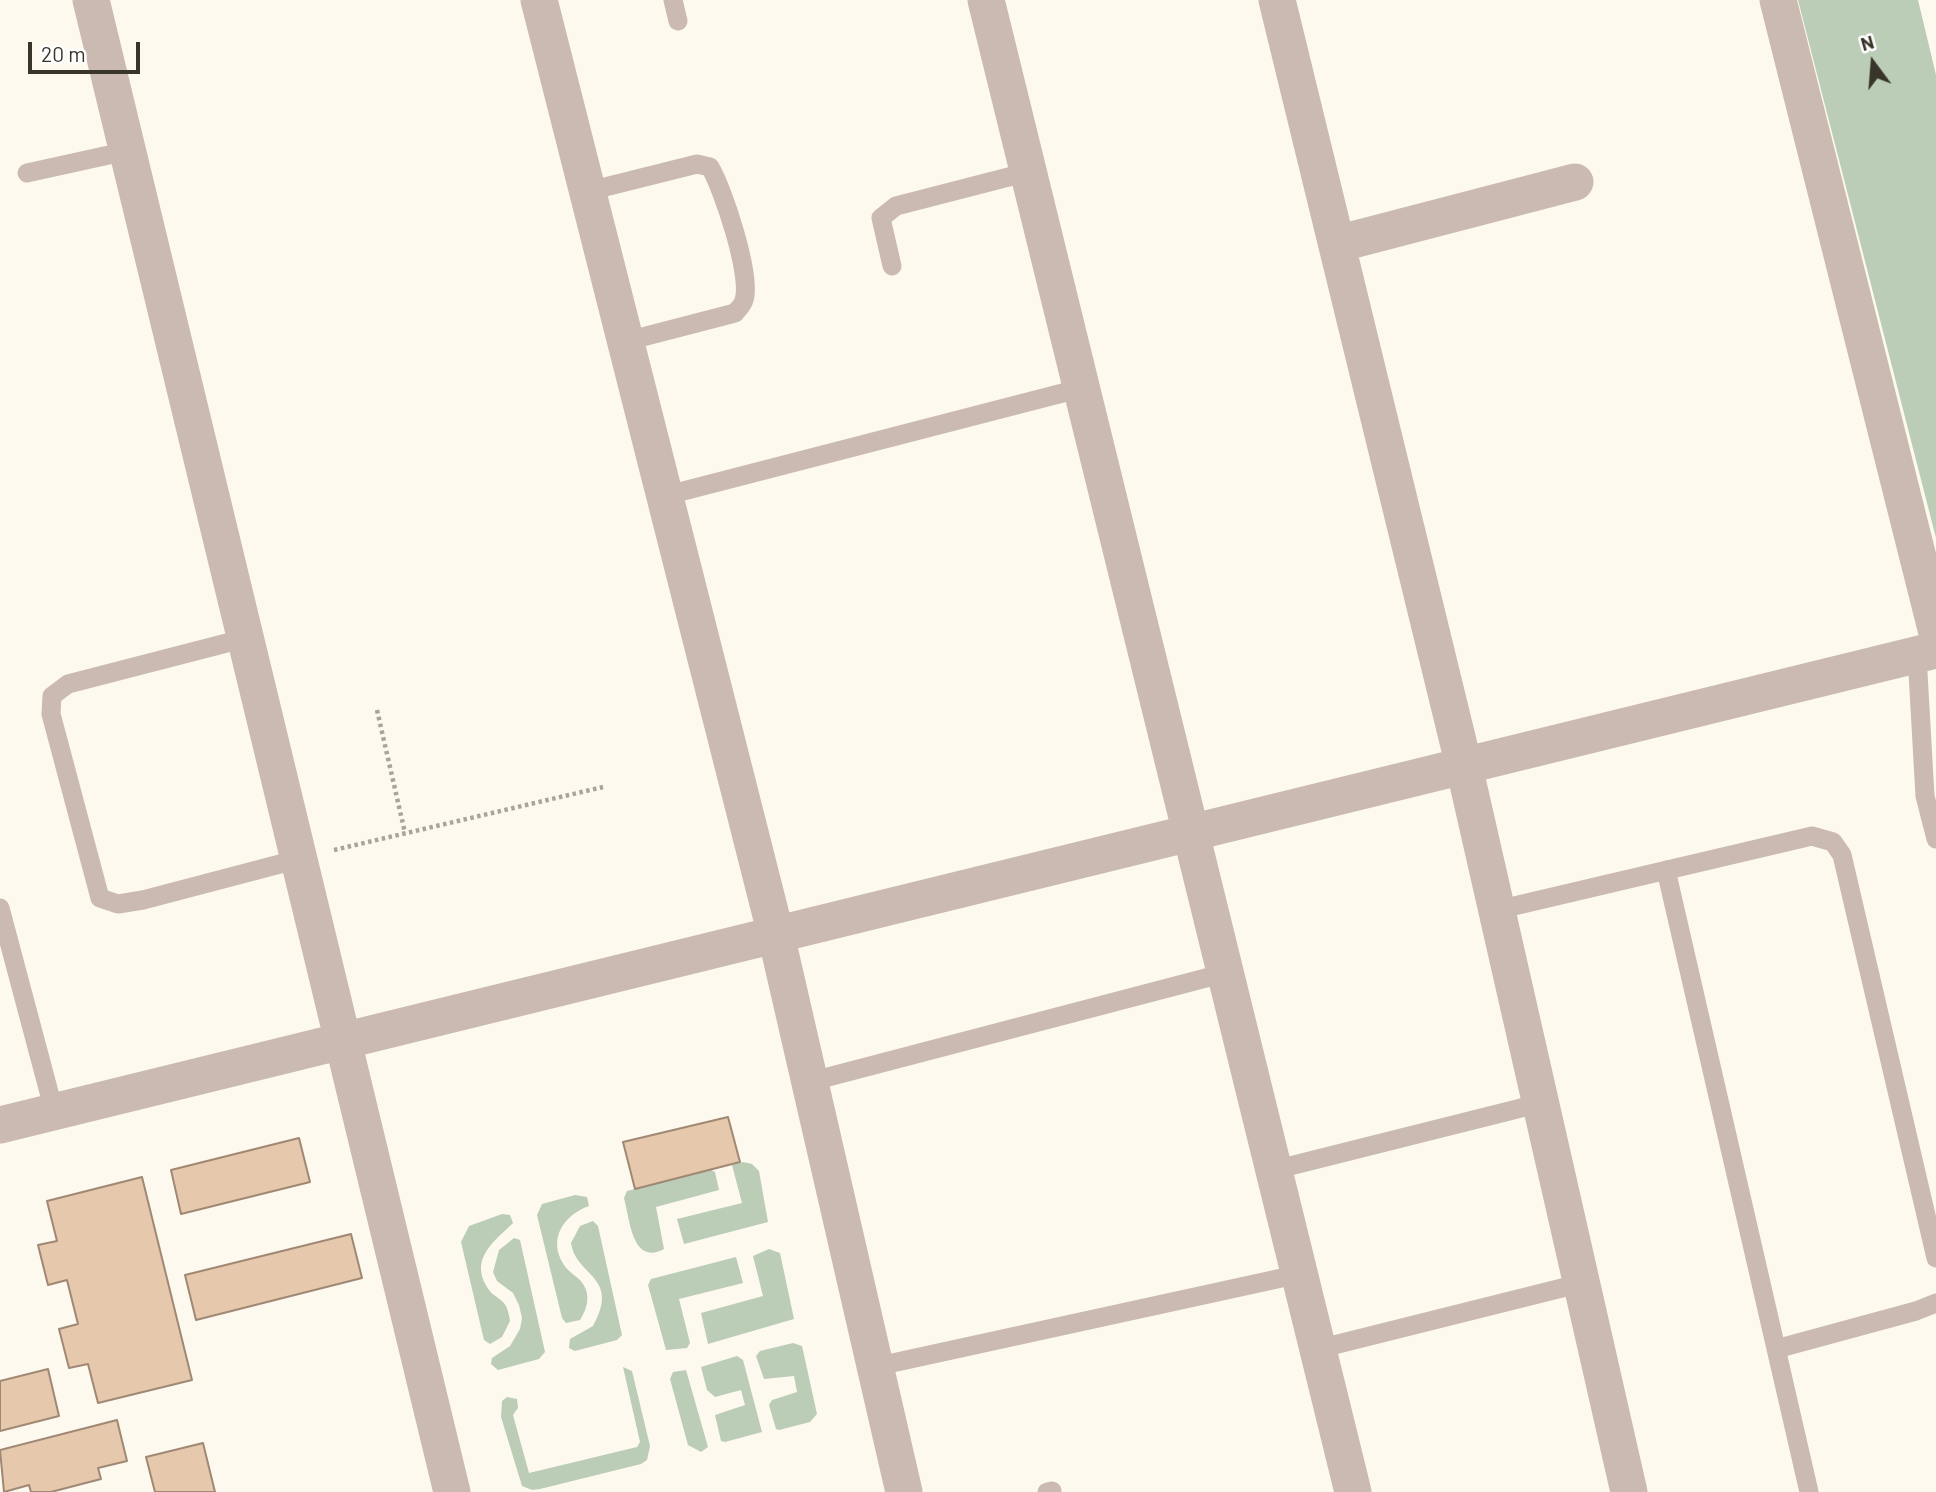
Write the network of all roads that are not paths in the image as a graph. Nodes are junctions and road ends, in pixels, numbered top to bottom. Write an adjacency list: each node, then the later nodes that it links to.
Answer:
1 (91, 0): 8 (street)
2 (539, 0): 12 (street)
3 (673, 0): 7 (lane)
4 (986, 0): 9 (street)
5 (1277, 0): 13 (street)
6 (1778, 0): 19 (street)
7 (678, 20)
8 (127, 151): 10 (lane); 18 (street)
9 (1028, 172): 14 (lane); 16 (street)
10 (27, 173)
11 (1575, 182): 13 (street)
12 (589, 191): 15 (street); 15 (lane)
13 (1337, 244): 20 (street)
14 (892, 266)
15 (627, 341): 17 (street)
16 (1082, 388): 17 (lane); 21 (street)
17 (664, 496): 27 (street)
18 (246, 638): 23 (street); 23 (lane)
19 (1930, 645): 20 (street); 22 (lane)
20 (1464, 766): 21 (street); 26 (street)
21 (1191, 832): 27 (street); 28 (street)
22 (1936, 839)
23 (299, 859): 29 (street)
24 (1666, 870): 26 (lane); 35 (lane); 40 (lane)
25 (0, 908): 32 (lane)
26 (1497, 911): 31 (street)
27 (776, 935): 29 (street); 30 (street)
28 (1226, 973): 30 (lane); 34 (street)
29 (344, 1041): 32 (street); 42 (street)
30 (809, 1082): 41 (street)
31 (1541, 1103): 34 (lane); 37 (street)
32 (54, 1111): 33 (street)
33 (0, 1125)
34 (1274, 1170): 36 (street)
35 (1936, 1258)
36 (1300, 1273): 39 (street); 41 (lane)
37 (1582, 1283): 39 (lane); 45 (street)
38 (1936, 1303): 40 (lane)
39 (1318, 1349): 44 (street)
40 (1776, 1349): 46 (lane)
41 (874, 1367): 43 (street)
42 (452, 1492)
43 (904, 1492)
44 (1353, 1492)
45 (1629, 1492)
46 (1810, 1492)

